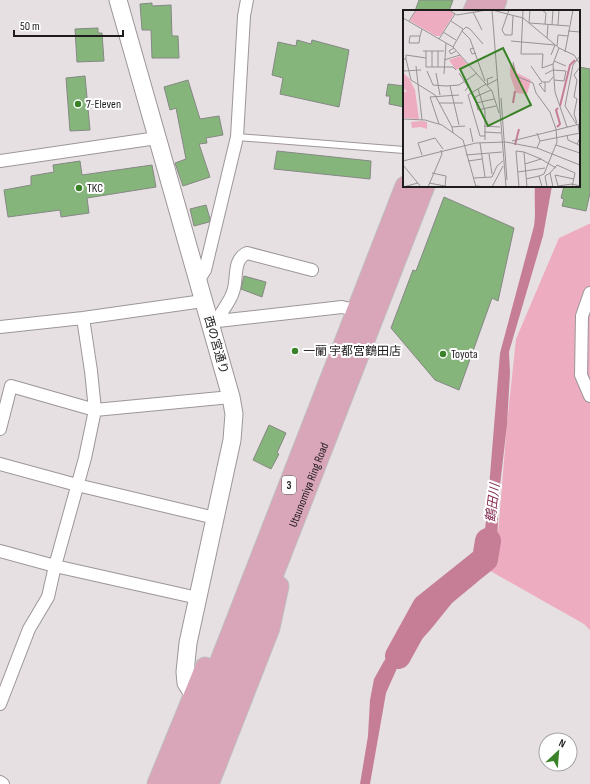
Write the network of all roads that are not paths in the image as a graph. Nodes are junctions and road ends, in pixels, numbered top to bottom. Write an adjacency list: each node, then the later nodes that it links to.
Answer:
1 (118, 0): 8 (street, 西の宮通り)
2 (247, 0): 7 (street)
3 (478, 0): 5 (main road)
4 (497, 0): 6 (main road)
5 (473, 10)
6 (493, 10)
7 (237, 137): 9 (lane); 14 (street)
8 (157, 138): 10 (street); 14 (street, 西の宮通り)
9 (403, 150)
10 (0, 161)
11 (405, 187): 17 (main road, Utsunomiya Ring Road / 3)
12 (425, 187): 17 (main road, Utsunomiya Ring Road / 3)
13 (312, 270): 19 (street)
14 (198, 281): 16 (street, 西の宮通り)
15 (590, 293): 21 (street)
16 (203, 301): 18 (street); 19 (street, 西の宮通り)
17 (366, 313): 19 (street); 27 (main road, Utsunomiya Ring Road / 3)
18 (83, 318): 20 (street); 23 (street)
19 (212, 322): 22 (street, 西の宮通り)
20 (0, 327)
21 (590, 396)
22 (231, 397): 23 (street); 28 (street, 西の宮通り)
23 (95, 410): 24 (street); 26 (street)
24 (0, 429)
25 (0, 464): 26 (street)
26 (77, 485): 28 (street); 30 (street)
27 (286, 517): 32 (main road, 3); 37 (main road, Utsunomiya Ring Road / 3); 38 (main road, Utsunomiya Ring Road / 3); 39 (main road, 3)
28 (216, 518): 31 (street, 西の宮通り)
29 (0, 551): 30 (street)
30 (55, 566): 31 (street); 33 (street)
31 (198, 598): 32 (street, 西の宮通り)
32 (193, 694): 36 (main road, 3)
33 (0, 704)
34 (0, 782): 35 (street)
35 (3, 784)
36 (157, 784)
37 (172, 784)
38 (192, 784)
39 (209, 784)

